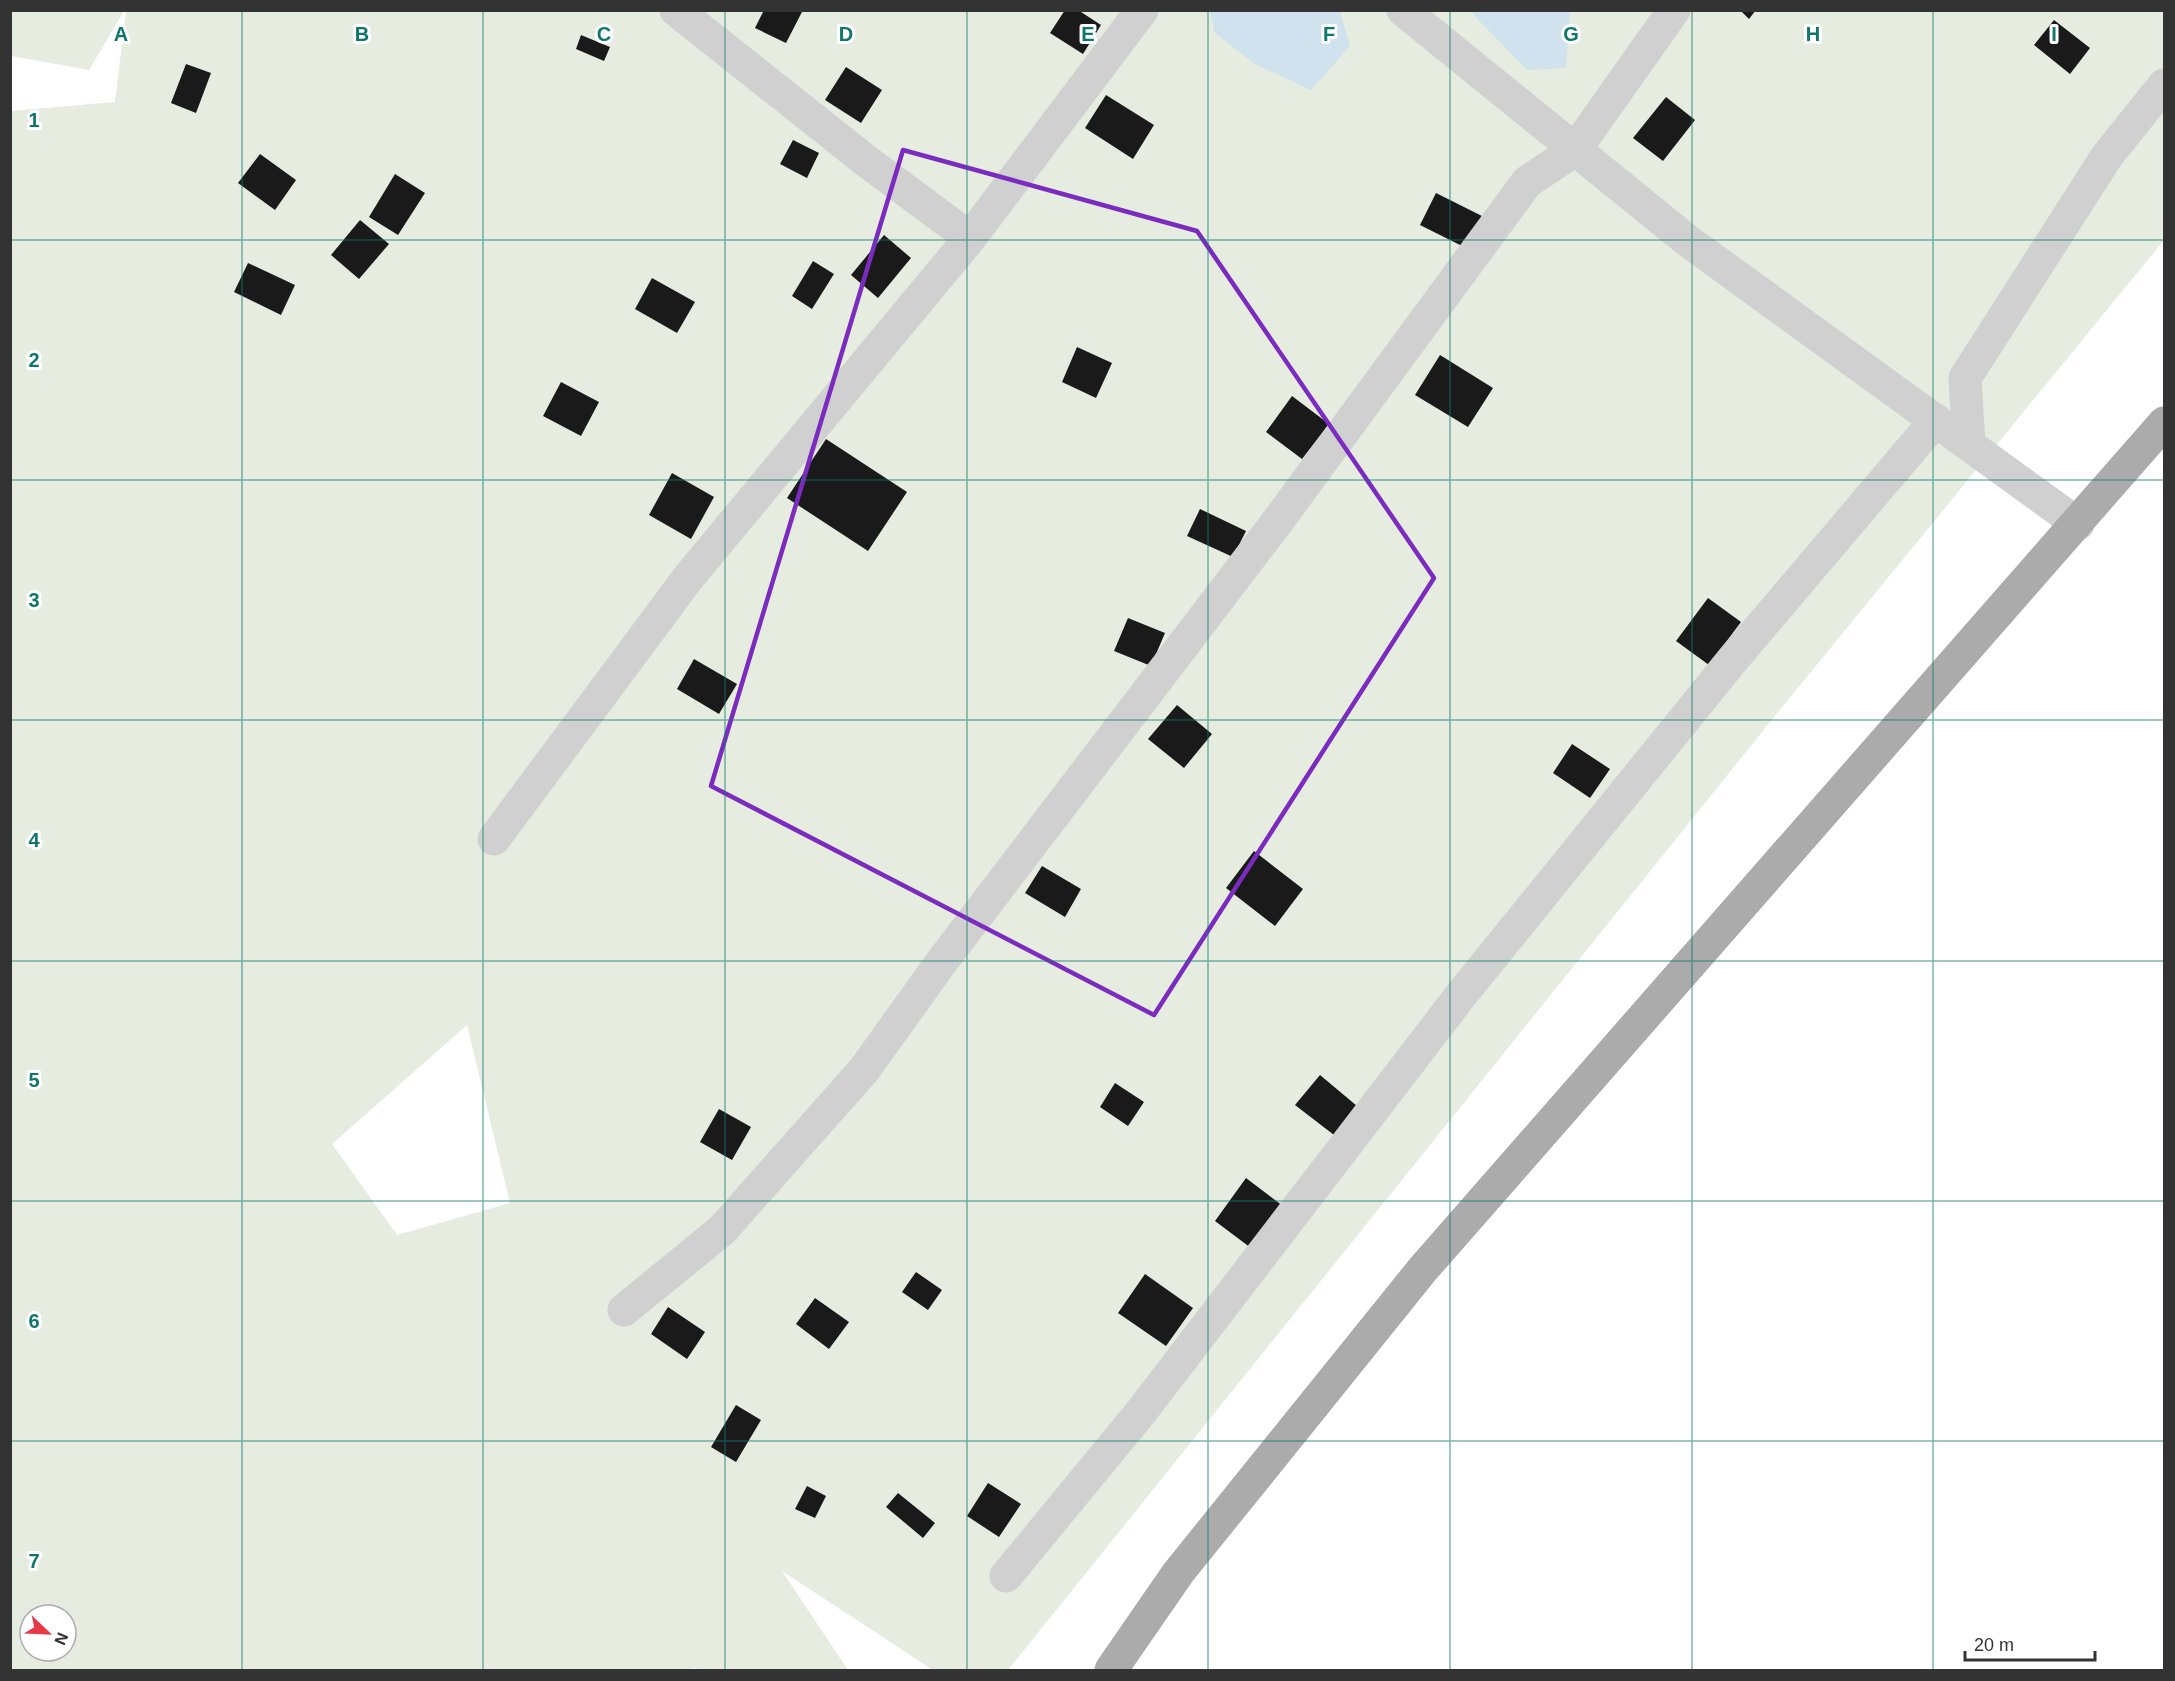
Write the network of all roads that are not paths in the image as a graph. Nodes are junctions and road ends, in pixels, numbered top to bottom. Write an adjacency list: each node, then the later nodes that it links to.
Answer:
1 (676, 10): 7 (lane)
2 (1142, 10): 7 (lane)
3 (1403, 10): 6 (lane)
4 (1674, 10): 6 (lane)
5 (2164, 85): 10 (lane)
6 (1575, 150): 8 (lane); 13 (lane)
7 (970, 237): 12 (lane)
8 (1936, 420): 10 (lane); 14 (lane)
9 (2164, 423): 11 (main road)
10 (1969, 445): 11 (lane)
11 (2078, 524): 15 (main road)
12 (494, 839)
13 (624, 1310)
14 (1006, 1576)
15 (1111, 1671)

